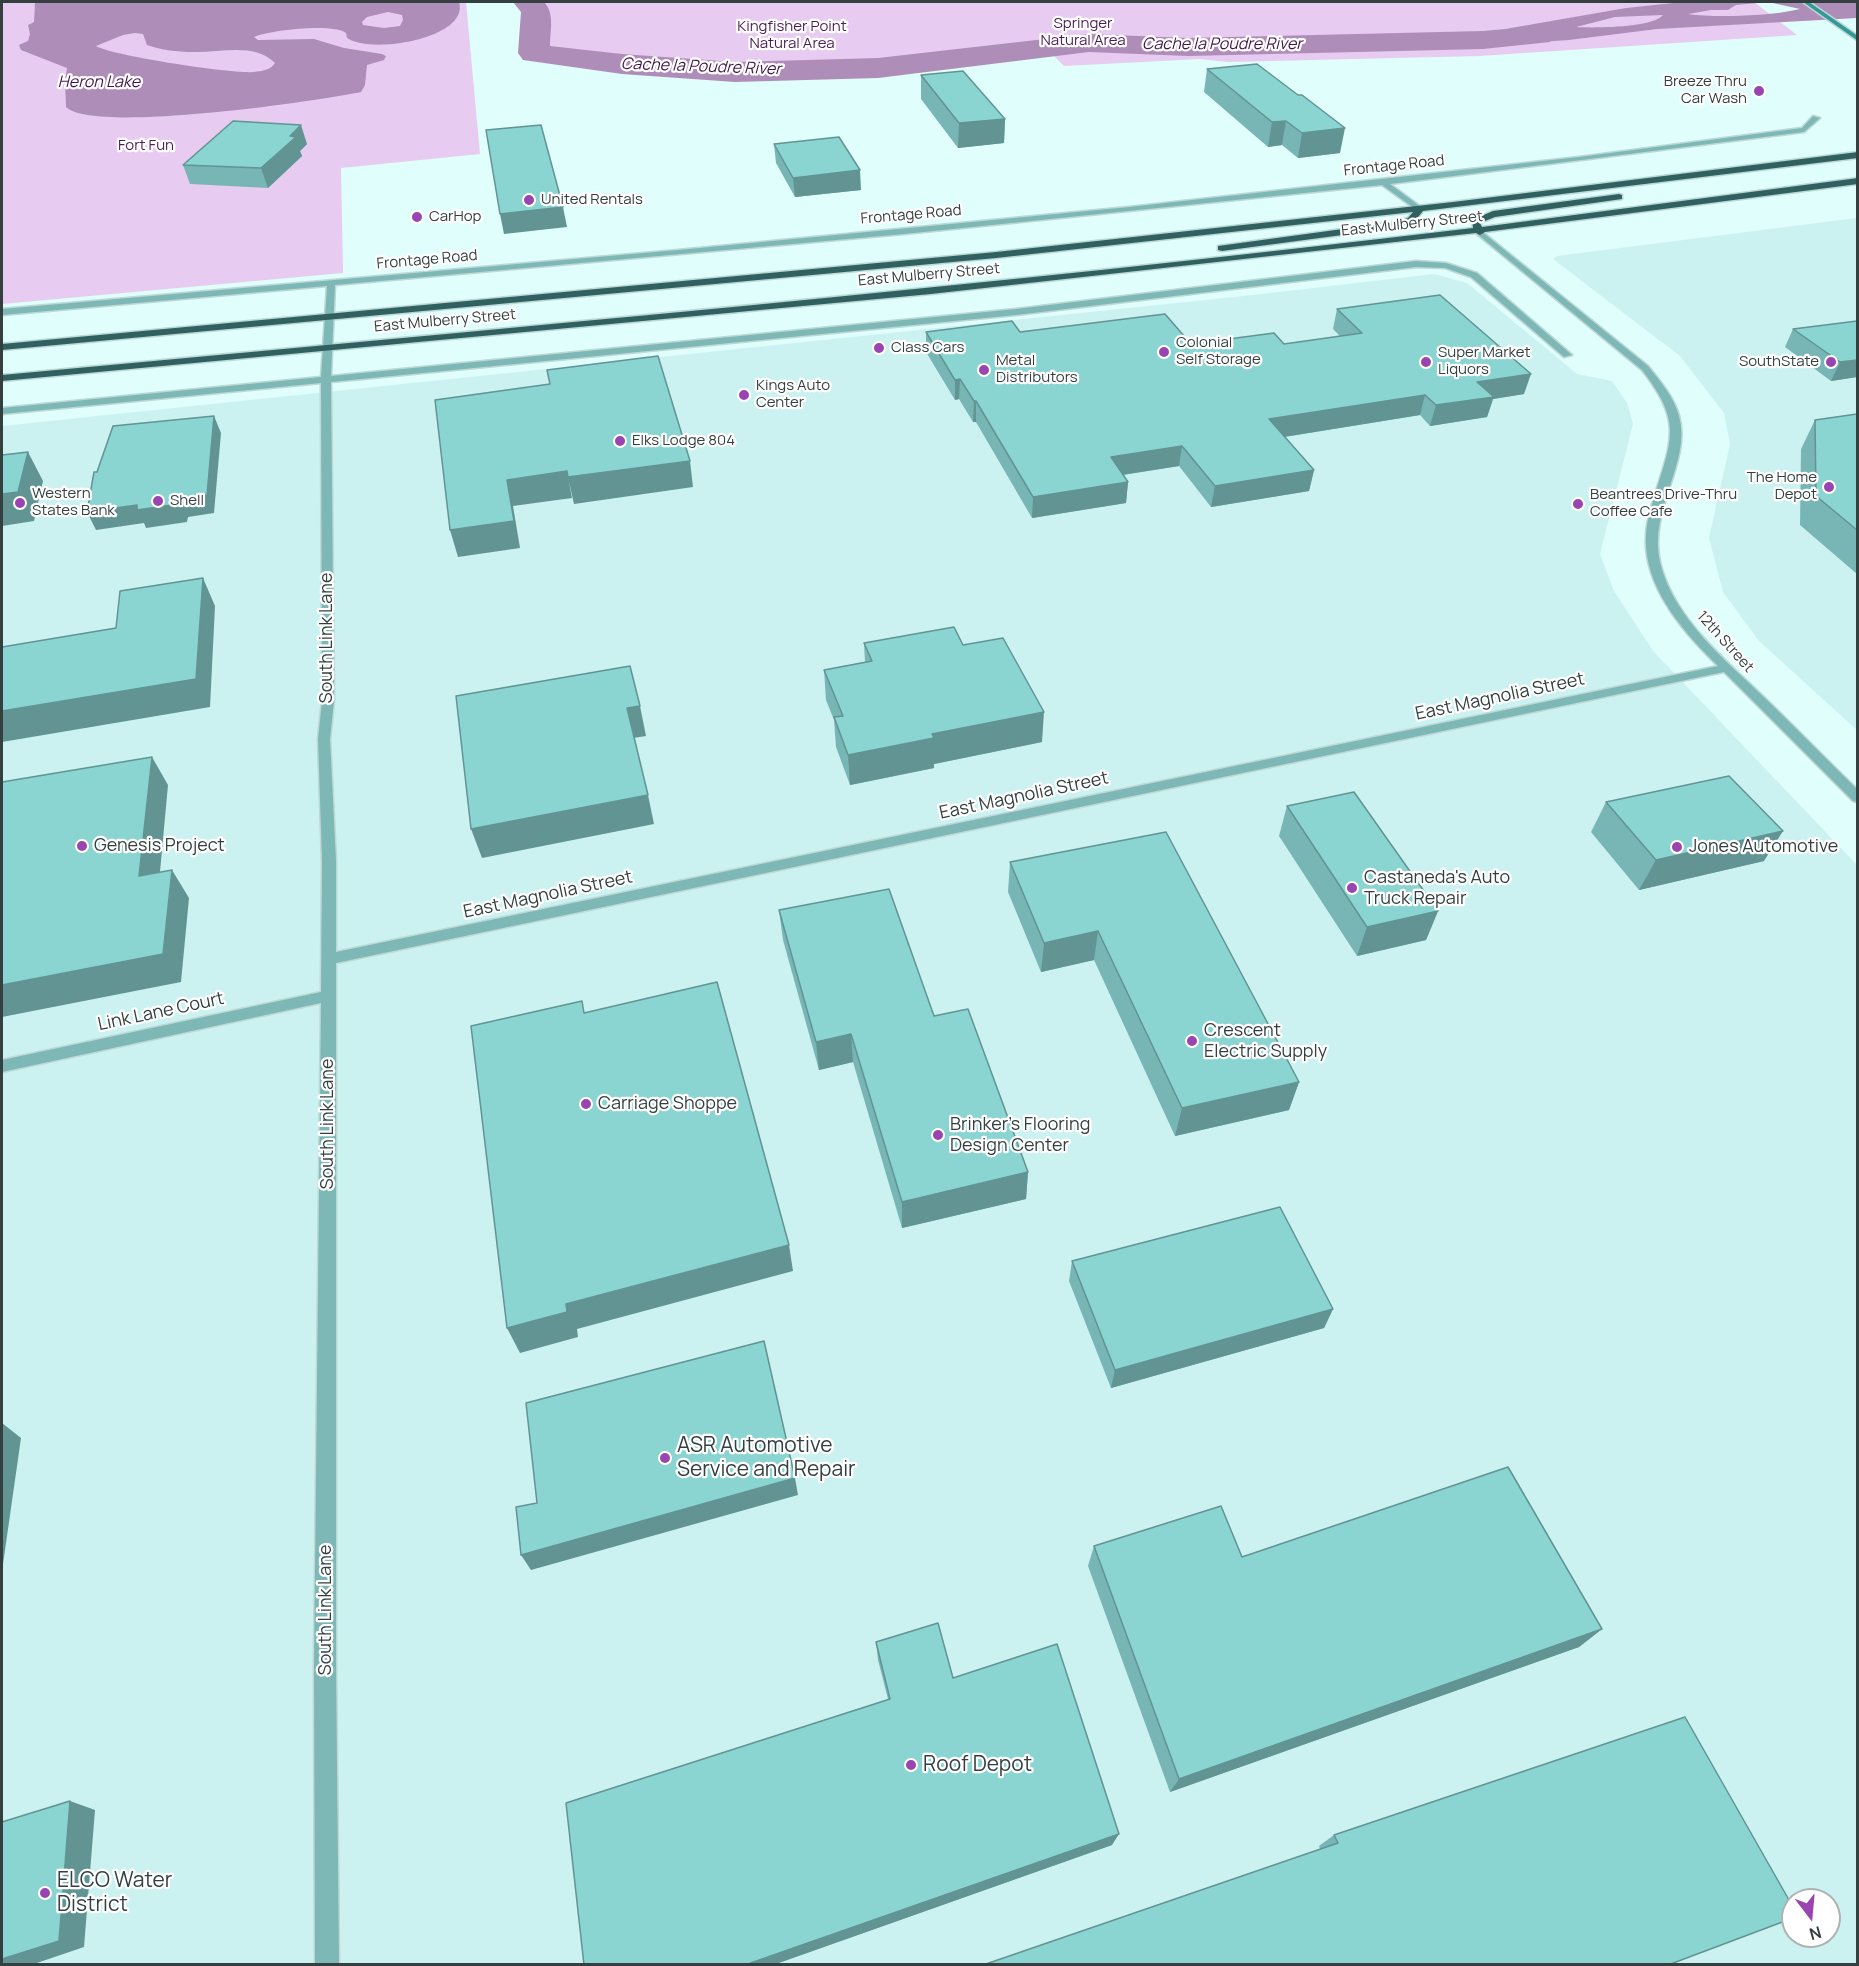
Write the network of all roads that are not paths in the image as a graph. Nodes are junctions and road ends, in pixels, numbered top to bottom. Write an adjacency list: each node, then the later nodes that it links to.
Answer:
1 (1806, 2): 2 (main road)
2 (1857, 39)
3 (1816, 118): 9 (street, Frontage Road)
4 (1857, 147): 6 (highway)
5 (1857, 155): 6 (highway, East Mulberry Street)
6 (1812, 160): 7 (highway, East Mulberry Street)
7 (1761, 167): 10 (highway); 14 (highway, East Mulberry Street)
8 (1857, 181): 12 (highway, East Mulberry Street)
9 (1384, 183): 14 (street); 16 (street, Frontage Road)
10 (1720, 183)
11 (1857, 187): 12 (highway)
12 (1801, 189): 15 (highway, East Mulberry Street)
13 (1629, 196): 15 (highway)
14 (1418, 209): 17 (highway); 19 (highway, East Mulberry Street)
15 (1480, 232): 17 (highway, East Mulberry Street); 26 (street, 12th Street)
16 (331, 284): 18 (street, Frontage Road); 19 (street, South Link Lane)
17 (938, 289): 21 (highway, East Mulberry Street)
18 (2, 312)
19 (329, 317): 20 (highway, East Mulberry Street); 21 (street, South Link Lane)
20 (2, 347)
21 (327, 347): 23 (highway, East Mulberry Street); 24 (street, South Link Lane)
22 (1567, 355): 24 (street)
23 (2, 378)
24 (326, 380): 25 (street); 28 (street, South Link Lane)
25 (2, 411)
26 (1727, 668): 27 (street, 12th Street); 28 (street, East Magnolia Street)
27 (1857, 798)
28 (329, 959): 29 (street, South Link Lane)
29 (329, 996): 30 (street, Link Lane Court); 31 (street, South Link Lane)
30 (2, 1066)
31 (327, 1965)

